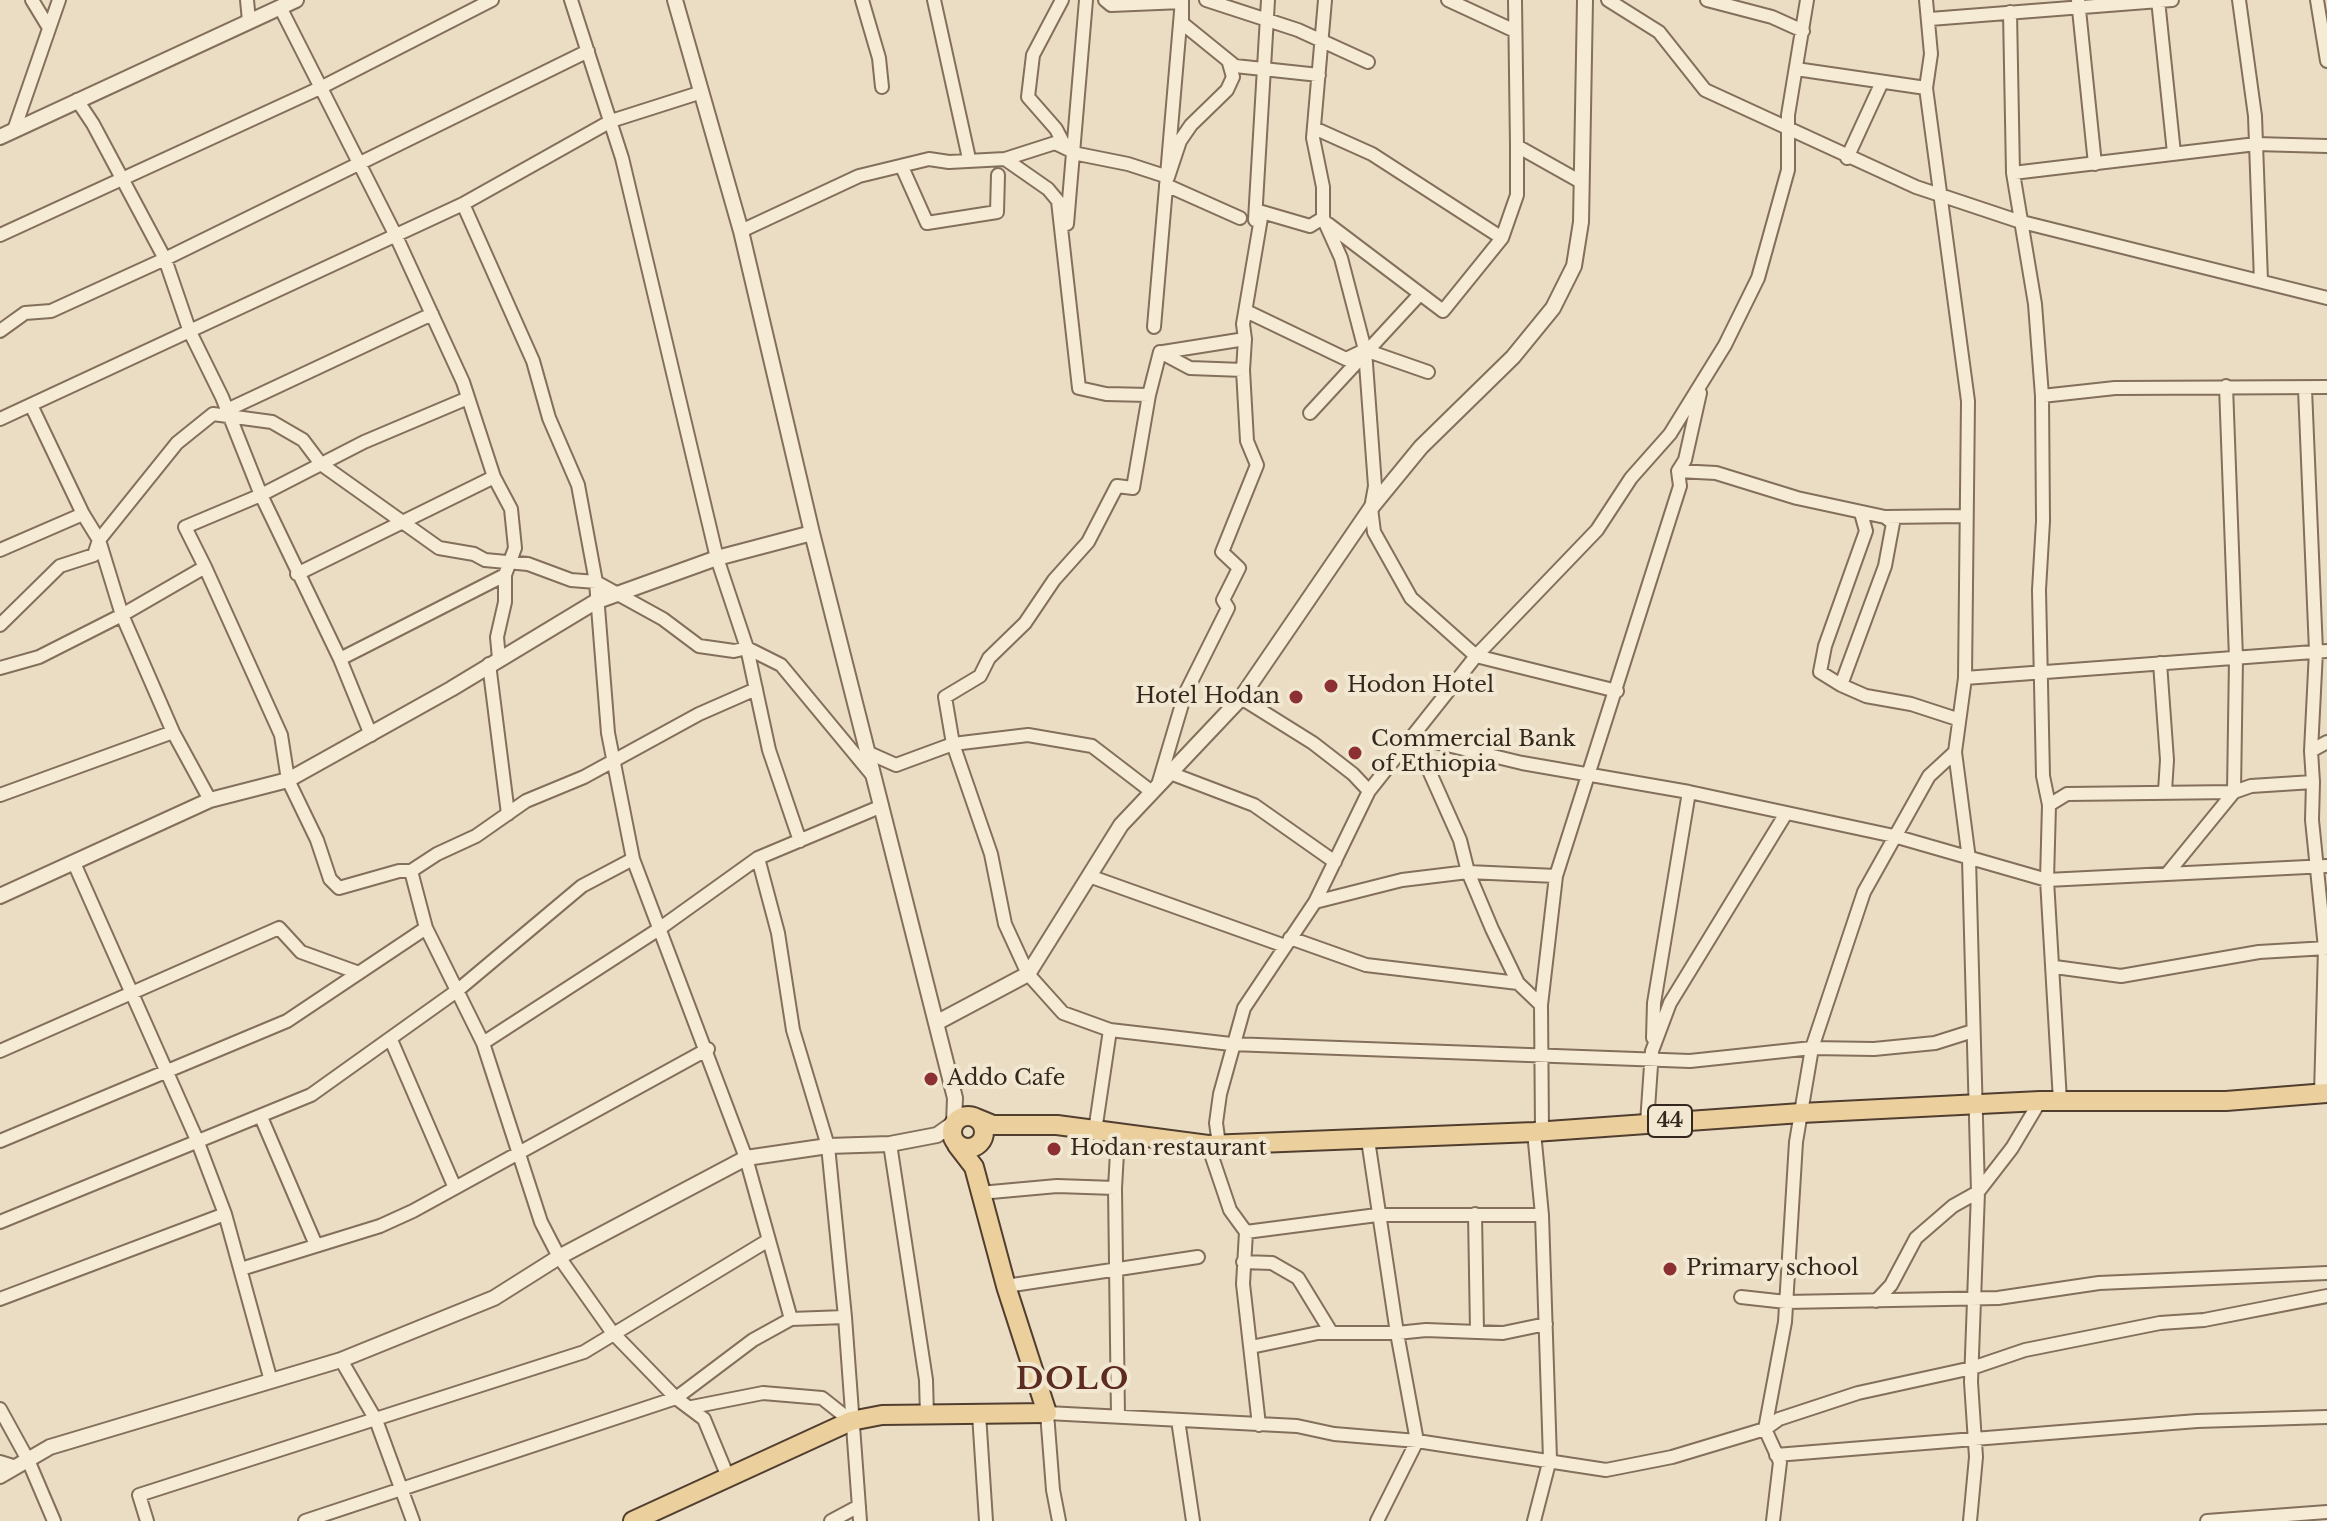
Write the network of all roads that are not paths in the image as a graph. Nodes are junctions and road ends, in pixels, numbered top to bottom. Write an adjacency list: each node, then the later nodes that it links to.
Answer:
1 (32, 0): 33 (street)
2 (59, 0): 33 (street)
3 (247, 0): 32 (street)
4 (296, 0): 29 (street)
5 (492, 0): 44 (street)
6 (571, 0): 36 (street)
7 (675, 0): 46 (street)
8 (862, 0): 43 (street)
9 (934, 0): 58 (street)
10 (1062, 0): 56 (street)
11 (1086, 0): 79 (street)
12 (1105, 0): 27 (street)
13 (1206, 0): 38 (street)
14 (1268, 0): 78 (street)
15 (1325, 0): 41 (street)
16 (1448, 0): 34 (street)
17 (1515, 0): 34 (street)
18 (1585, 0): 67 (street)
19 (1608, 0): 51 (street)
20 (1707, 0): 35 (street)
21 (1807, 0): 35 (street)
22 (1926, 0): 31 (street)
23 (2158, 0): 24 (street); 28 (street); 57 (street)
24 (2172, 0)
25 (2239, 0): 53 (street)
26 (2317, 0): 37 (street)
27 (1182, 1): 39 (street); 68 (street)
28 (2078, 3): 30 (street); 61 (street)
29 (280, 7): 32 (street); 44 (street)
30 (2010, 12): 31 (street); 64 (street)
31 (1930, 19): 45 (street)
32 (249, 21): 47 (street)
33 (49, 28): 50 (street)
34 (1515, 31): 54 (street)
35 (1803, 31): 40 (street)
36 (588, 51): 48 (street); 62 (street)
37 (2327, 61)
38 (1368, 62)
39 (1235, 66): 41 (street); 56 (street)
40 (1796, 69): 42 (street); 51 (street)
41 (1319, 75): 49 (street)
42 (1882, 82): 45 (street); 59 (street)
43 (882, 87)
44 (320, 88): 62 (street); 66 (street)
45 (1926, 88): 69 (street)
46 (702, 92): 48 (street); 74 (street)
47 (77, 100): 50 (street); 66 (street)
48 (611, 121): 70 (street); 118 (street)
49 (1314, 128): 72 (street); 77 (street)
50 (14, 130): 52 (street)
51 (1788, 131): 59 (street); 94 (street)
52 (0, 137)
53 (2256, 144): 55 (street); 57 (street); 81 (street)
54 (1517, 146): 67 (street); 77 (street)
55 (2327, 146)
56 (1066, 148): 60 (street)
57 (2174, 153): 61 (street)
58 (968, 154)
59 (1847, 158): 69 (street)
60 (1005, 159): 63 (street); 79 (street)
61 (2095, 164): 64 (street)
62 (360, 166): 75 (street); 80 (street)
63 (902, 167): 65 (street); 74 (street)
64 (2013, 173): 73 (street)
65 (998, 175)
66 (122, 180): 76 (street); 80 (street)
67 (1581, 182): 109 (street)
68 (1166, 185): 71 (street); 86 (street)
69 (1937, 194): 73 (street); 112 (street)
70 (463, 204): 75 (street); 122 (street)
71 (1240, 218)
72 (1324, 219): 78 (street); 82 (street); 90 (street)
73 (2018, 221): 81 (street); 99 (street)
74 (741, 231): 115 (street)
75 (395, 234): 85 (street); 88 (street)
76 (0, 235)
77 (1502, 238): 82 (street)
78 (1254, 252): 84 (street)
79 (1064, 253): 98 (street)
80 (165, 259): 87 (street); 88 (street)
81 (2261, 281): 83 (street)
82 (1420, 294): 90 (street)
83 (2327, 298)
84 (1246, 311): 89 (street); 90 (street)
85 (432, 314): 100 (street); 102 (street)
86 (1154, 327)
87 (0, 331)
88 (190, 332): 101 (street); 102 (street)
89 (1245, 339): 91 (street); 92 (street)
90 (1365, 350): 93 (street); 103 (street); 109 (street)
91 (1160, 352): 92 (street); 98 (street)
92 (1243, 370): 156 (street)
93 (1428, 372)
94 (1702, 382): 106 (street); 129 (street)
95 (2226, 386): 97 (street); 99 (street); 130 (street)
96 (2327, 387): 97 (street)
97 (2305, 389): 128 (street)
98 (1149, 395): 146 (street)
99 (2042, 396): 135 (street)
100 (468, 398): 105 (street); 107 (street)
101 (31, 405): 104 (street); 111 (street)
102 (229, 413): 105 (street); 108 (street); 116 (street)
103 (1310, 413)
104 (0, 419)
105 (321, 464): 108 (street); 114 (street)
106 (1678, 471): 110 (street); 139 (street)
107 (494, 477): 114 (street); 120 (street)
108 (261, 495): 119 (street); 121 (street)
109 (1371, 508): 129 (street); 140 (street)
110 (1861, 513): 113 (street); 137 (street)
111 (83, 514): 116 (street); 117 (street)
112 (1966, 516): 113 (street); 136 (street)
113 (1885, 517): 137 (street)
114 (401, 521): 120 (street); 121 (street)
115 (812, 533): 118 (street); 149 (street)
116 (99, 540): 125 (street); 126 (street)
117 (0, 550)
118 (717, 558): 123 (street); 127 (street)
119 (205, 567): 125 (street); 154 (street)
120 (508, 569): 122 (street); 131 (street); 132 (street)
121 (297, 574): 131 (street)
122 (596, 582): 123 (street); 124 (street)
123 (618, 592): 124 (street); 127 (street)
124 (595, 602): 132 (street); 150 (street)
125 (122, 615): 134 (street); 142 (street)
126 (0, 625)
127 (747, 648): 138 (street); 153 (street)
128 (2322, 651): 130 (street); 147 (street)
129 (1476, 656): 139 (street); 144 (street)
130 (2236, 658): 133 (street); 160 (street)
131 (340, 659): 143 (street)
132 (494, 662): 143 (street); 165 (street)
133 (2160, 663): 135 (street); 158 (street)
134 (0, 668)
135 (2041, 673): 136 (street); 163 (street)
136 (1965, 678): 141 (street)
137 (1841, 685): 141 (street)
138 (756, 689): 150 (street); 168 (street)
139 (1617, 691): 152 (street)
140 (1241, 698): 151 (street); 157 (street)
141 (1957, 719): 148 (street)
142 (173, 732): 161 (street); 162 (street)
143 (371, 735): 154 (street)
144 (1414, 737): 152 (street); 157 (street); 176 (street)
145 (2327, 742): 147 (street)
146 (953, 744): 149 (street); 156 (street); 189 (street)
147 (2311, 751): 155 (street)
148 (1955, 752): 167 (street); 171 (street)
149 (869, 753): 153 (street)
150 (613, 758): 165 (street); 170 (street)
151 (1170, 773): 156 (street); 172 (street)
152 (1590, 774): 159 (street); 179 (street)
153 (876, 778): 164 (street)
154 (288, 780): 162 (street); 175 (street)
155 (2313, 782): 160 (street); 174 (street)
156 (1155, 789): 178 (street)
157 (1369, 791): 172 (street)
158 (2165, 791): 160 (street); 163 (street)
159 (1689, 792): 166 (street); 203 (street)
160 (2234, 792): 177 (street)
161 (0, 795)
162 (210, 800): 173 (street)
163 (2049, 805): 180 (street)
164 (882, 806): 168 (street); 194 (street)
165 (508, 814): 175 (street)
166 (1785, 815): 167 (street); 203 (street)
167 (1894, 836): 171 (street); 200 (street)
168 (800, 841): 169 (street)
169 (758, 858): 184 (street); 228 (street)
170 (633, 859): 184 (street); 191 (street)
171 (1969, 859): 180 (street); 196 (street)
172 (1335, 862): 182 (street)
173 (74, 863): 181 (street); 192 (street)
174 (2322, 868): 177 (street); 186 (street)
175 (411, 871): 183 (street)
176 (1468, 872): 179 (street); 182 (street); 190 (street)
177 (2167, 874): 180 (street)
178 (1089, 876): 185 (street); 189 (street)
179 (1556, 876): 193 (street)
180 (2047, 880): 187 (street)
181 (0, 896)
182 (1315, 902): 185 (street)
183 (426, 928): 188 (street); 191 (street)
184 (659, 929): 198 (street); 201 (street)
185 (1288, 942): 190 (street); 199 (street)
186 (2326, 948): 187 (street); 206 (street)
187 (2055, 967): 209 (street)
188 (359, 973): 192 (street); 205 (street)
189 (1028, 974): 194 (street); 195 (street)
190 (1518, 983): 193 (street)
191 (458, 990): 197 (street); 198 (street)
192 (133, 993): 202 (street); 205 (street)
193 (1541, 1005): 204 (street)
194 (936, 1023): 207 (street)
195 (1110, 1030): 199 (street); 217 (street)
196 (1973, 1031): 200 (street); 210 (street)
197 (391, 1040): 212 (street); 232 (street)
198 (483, 1043): 229 (street)
199 (1231, 1044): 204 (street); 226 (street)
200 (1812, 1048): 203 (street); 211 (street)
201 (708, 1049): 229 (street); 230 (street)
202 (0, 1051)
203 (1652, 1055): 204 (street); 215 (street)
204 (1542, 1058): 218 (street)
205 (168, 1070): 221 (street); 223 (street)
206 (2324, 1094): 209 (main road, 44)
207 (955, 1098): 213 (street); 214 (street)
208 (2040, 1101): 209 (main road, 44); 210 (main road, 44); 234 (street)
209 (2060, 1101)
210 (1973, 1104): 211 (main road, 44); 234 (street)
211 (1801, 1113): 215 (main road, 44); 256 (street)
212 (261, 1117): 221 (street); 243 (street)
213 (976, 1118): 214 (main road); 216 (main road); 224 (main road)
214 (954, 1123): 219 (street); 227 (main road)
215 (1647, 1123): 218 (main road, 44)
216 (1014, 1127): 217 (main road, 44); 224 (main road)
217 (1095, 1131): 220 (main road, 44)
218 (1538, 1131): 222 (main road, 44); 239 (street)
219 (937, 1135): 225 (street); 227 (street)
220 (1118, 1135): 226 (main road, 44); 233 (street)
221 (197, 1140): 236 (street); 240 (street)
222 (1368, 1140): 226 (main road, 44); 238 (street)
223 (0, 1141)
224 (981, 1143): 227 (main road); 231 (main road)
225 (890, 1144): 228 (street); 273 (street)
226 (1213, 1144): 241 (street)
227 (957, 1145): 231 (main road)
228 (828, 1146): 230 (street); 257 (street)
229 (518, 1155): 232 (street); 244 (street)
230 (746, 1158): 242 (street); 244 (street)
231 (974, 1167): 235 (main road)
232 (455, 1188): 243 (street)
233 (1115, 1188): 235 (street); 248 (street)
234 (1978, 1192): 253 (street); 255 (street)
235 (980, 1193): 250 (main road)
236 (225, 1214): 247 (street); 254 (street)
237 (1475, 1214): 238 (street); 239 (street); 260 (street)
238 (1377, 1215): 241 (street); 263 (street)
239 (1542, 1215): 259 (street)
240 (0, 1222)
241 (1246, 1232): 246 (street)
242 (767, 1241): 258 (street); 261 (street)
243 (316, 1245): 247 (street)
244 (559, 1257): 261 (street); 265 (street)
245 (1198, 1257): 248 (street)
246 (1243, 1262): 262 (street); 264 (street)
247 (241, 1269): 267 (street)
248 (1115, 1271): 250 (street); 274 (street)
249 (2327, 1273): 253 (street)
250 (1006, 1286): 271 (main road)
251 (2327, 1296): 266 (street)
252 (1741, 1297): 256 (street)
253 (1974, 1298): 255 (street); 266 (street)
254 (0, 1299)
255 (1876, 1301): 256 (street)
256 (1786, 1302): 280 (street)
257 (845, 1317): 258 (street); 278 (street)
258 (791, 1319): 268 (street)
259 (1546, 1324): 260 (street); 284 (street)
260 (1477, 1331): 263 (street)
261 (612, 1332): 268 (street); 276 (street)
262 (1331, 1332): 263 (street); 264 (street)
263 (1397, 1333): 282 (street)
264 (1251, 1347): 279 (street)
265 (341, 1360): 267 (street); 276 (street)
266 (1972, 1368): 280 (street); 281 (street)
267 (271, 1381): 286 (street)
268 (676, 1398): 269 (street); 289 (street)
269 (692, 1407): 278 (street); 288 (street)
270 (0, 1409): 286 (street)
271 (1047, 1413): 272 (main road); 274 (street); 301 (street)
272 (979, 1414): 273 (main road); 300 (street)
273 (927, 1416): 278 (main road)
274 (1118, 1417): 277 (street)
275 (2327, 1417): 281 (street)
276 (376, 1420): 289 (street); 294 (street)
277 (1178, 1420): 279 (street); 302 (street)
278 (851, 1421): 288 (main road); 290 (street)
279 (1259, 1425): 282 (street)
280 (1765, 1429): 283 (street); 284 (street)
281 (1975, 1436): 283 (street); 306 (street)
282 (1417, 1441): 284 (street); 303 (street)
283 (1776, 1455): 305 (street)
284 (1550, 1459): 304 (street)
285 (0, 1462): 286 (street)
286 (22, 1463): 287 (street); 293 (street)
287 (0, 1476)
288 (728, 1477): 297 (main road)
289 (400, 1492): 295 (street); 296 (street)
290 (859, 1506): 298 (street); 299 (street)
291 (2327, 1512): 292 (street)
292 (2253, 1519): 307 (street)
293 (54, 1521)
294 (147, 1521)
295 (305, 1521)
296 (413, 1521)
297 (633, 1521)
298 (831, 1521)
299 (860, 1521)
300 (986, 1521)
301 (1059, 1521)
302 (1193, 1521)
303 (1377, 1521)
304 (1534, 1521)
305 (1773, 1521)
306 (1970, 1521)
307 (2207, 1521)

